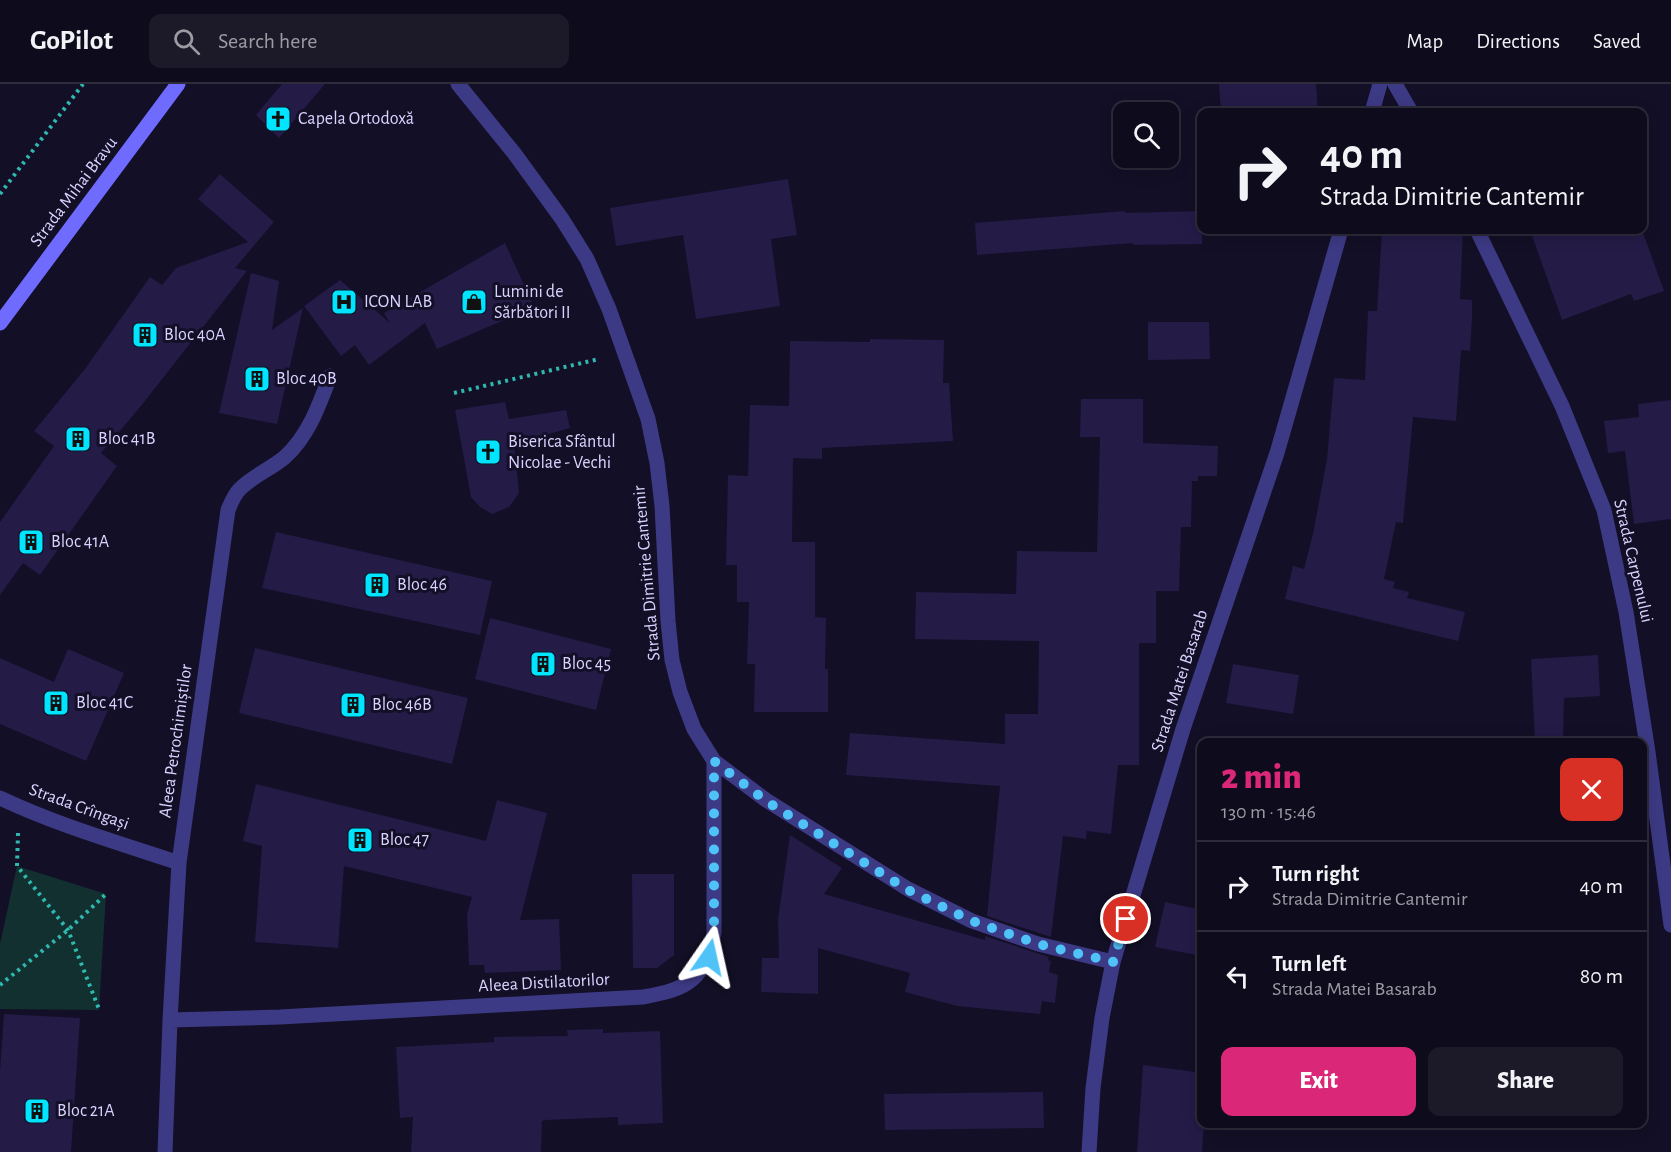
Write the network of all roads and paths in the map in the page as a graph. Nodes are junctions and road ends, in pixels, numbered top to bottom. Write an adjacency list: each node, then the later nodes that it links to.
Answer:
1 (83, 84): 8 (path)
2 (178, 84): 11 (main road, Strada Mihai Bravu)
3 (458, 84): 12 (street, Strada Dimitrie Cantemir)
4 (1380, 84): 6 (street)
5 (1395, 84): 7 (street)
6 (1373, 108)
7 (1410, 108)
8 (0, 194)
9 (1340, 234): 24 (street, Strada Matei Basarab)
10 (1479, 234): 15 (street, Strada Carpenului)
11 (0, 323)
12 (625, 351): 14 (path); 17 (street, Strada Dimitrie Cantemir)
13 (330, 376): 20 (street, Aleea Petrochimiștilor)
14 (454, 393)
15 (1646, 738)
16 (1647, 746): 22 (street, Strada Carpenului)
17 (714, 761): 24 (street, Strada Dimitrie Cantemir); 27 (street, Aleea Distilatorilor)
18 (0, 798): 19 (street, Strada Crîngași)
19 (20, 807): 20 (street, Strada Crîngași); 23 (path)
20 (179, 863): 27 (street, Aleea Petrochimiștilor)
21 (106, 894): 23 (path)
22 (1671, 925)
23 (68, 930): 25 (path); 26 (path)
24 (1113, 962): 29 (street, Strada Matei Basarab)
25 (0, 985)
26 (99, 1009)
27 (170, 1020): 28 (street, Aleea Petrochimiștilor)
28 (165, 1152)
29 (1089, 1152)

